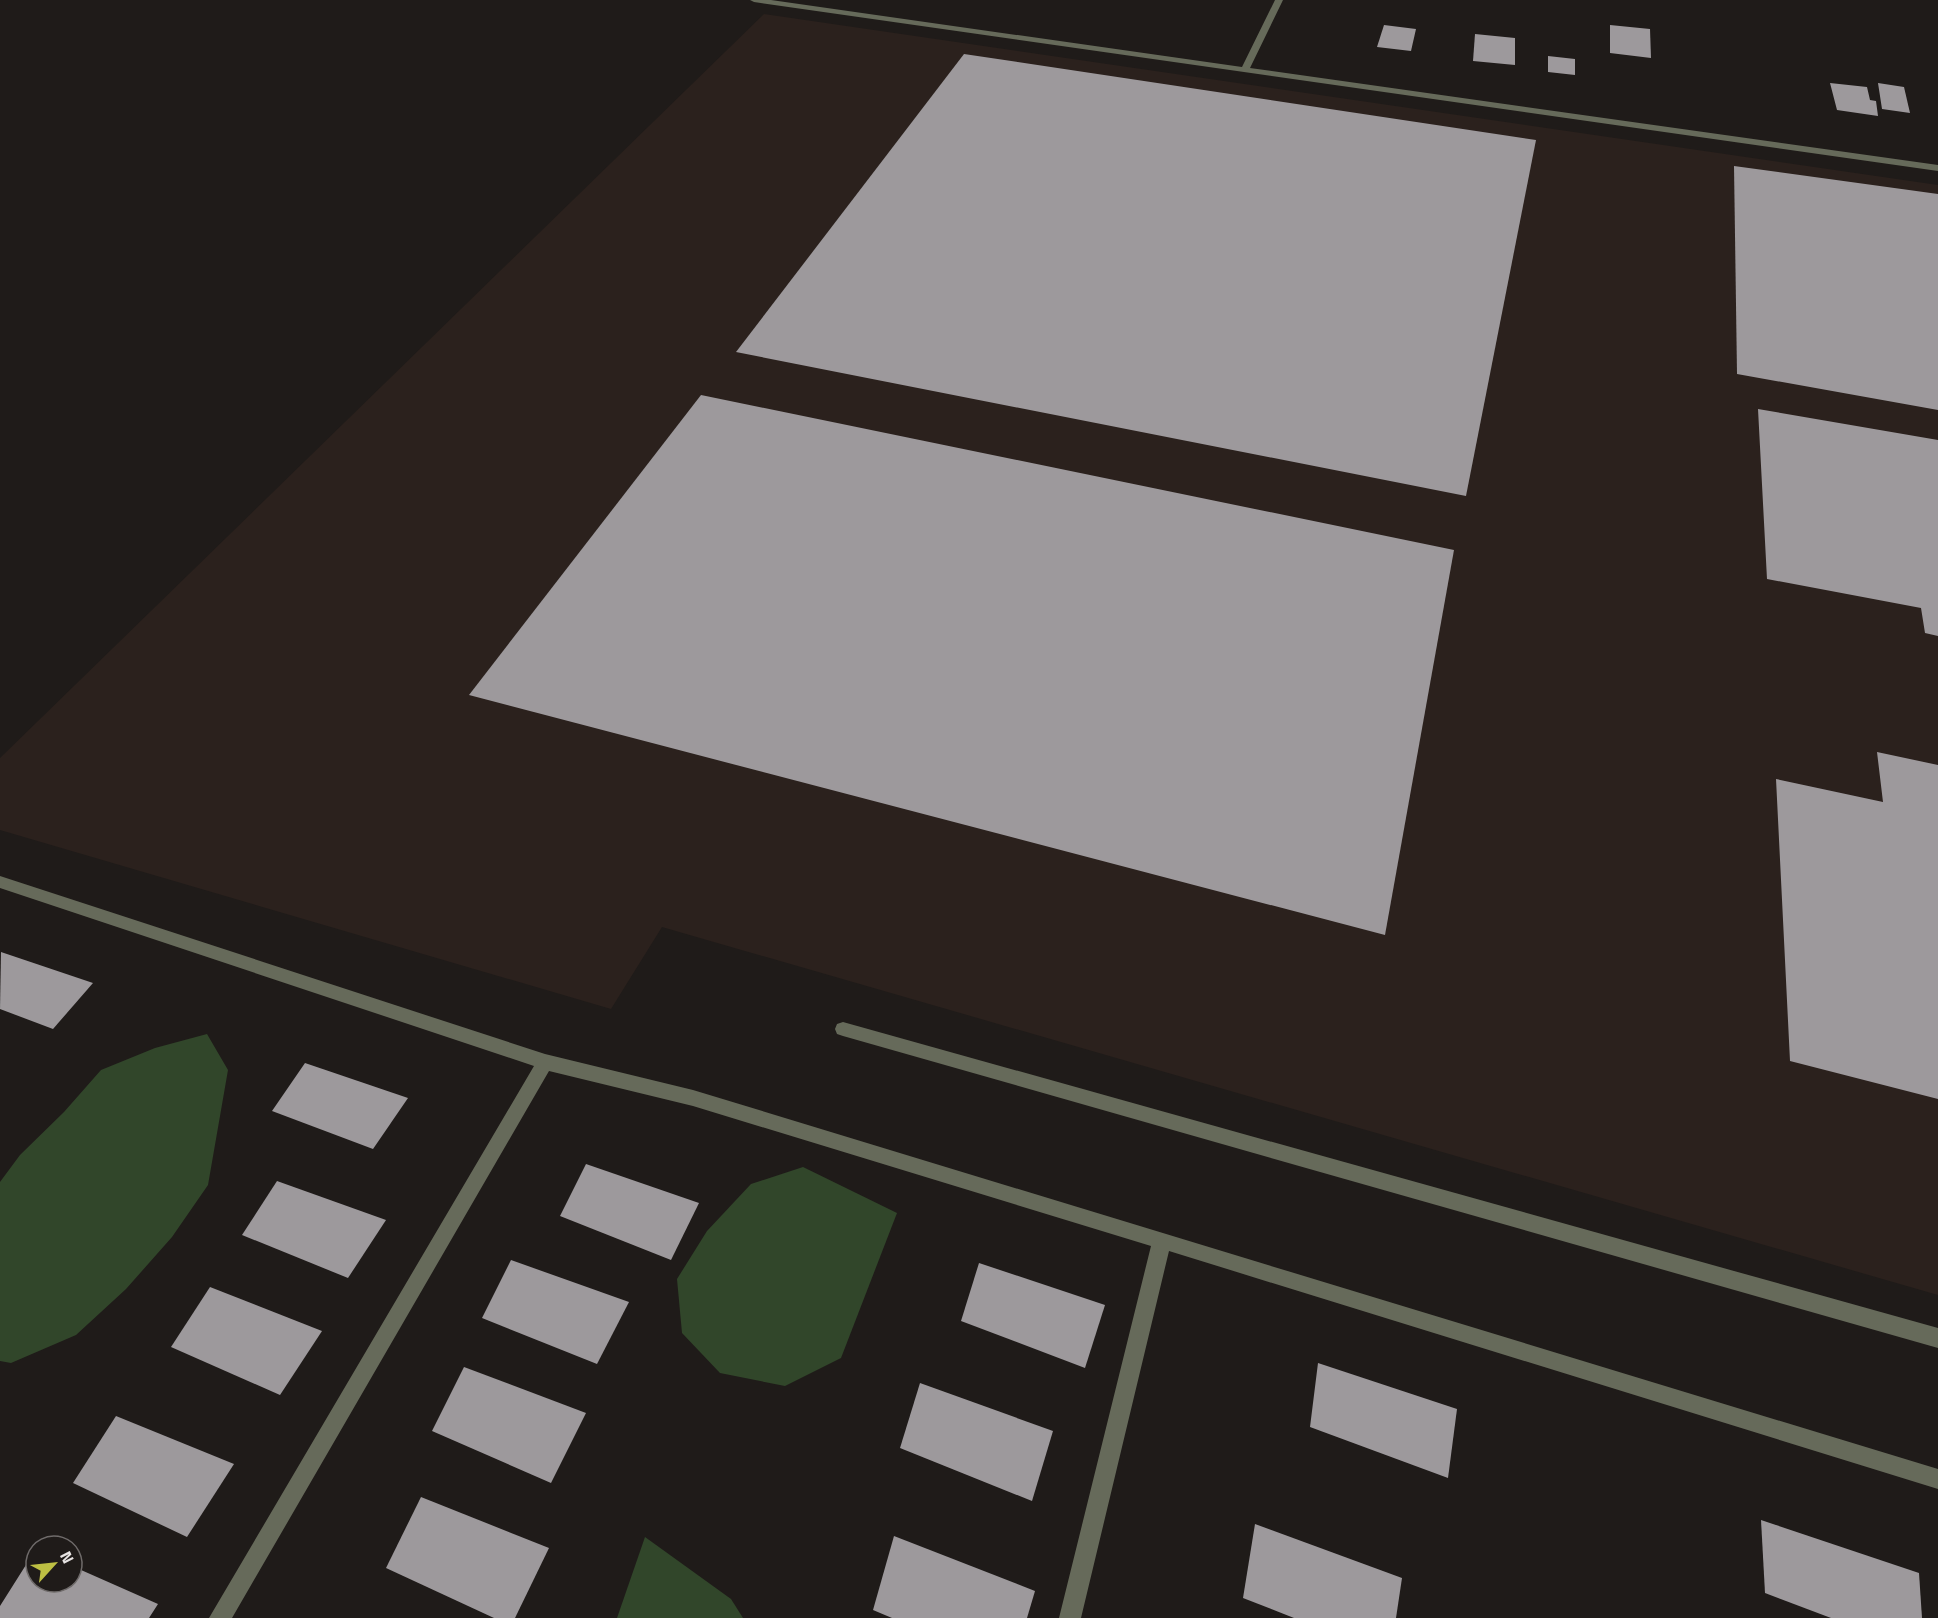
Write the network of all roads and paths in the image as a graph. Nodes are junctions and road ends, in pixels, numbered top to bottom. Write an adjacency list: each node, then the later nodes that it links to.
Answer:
1 (754, 0): 3 (street)
2 (1279, 0): 3 (street)
3 (1245, 69): 4 (street)
4 (1938, 168)
5 (0, 882): 7 (street)
6 (843, 1029): 9 (street)
7 (545, 1062): 8 (street); 11 (street)
8 (1162, 1240): 10 (street); 12 (street)
9 (1938, 1338)
10 (1938, 1479)
11 (220, 1618)
12 (1070, 1618)

